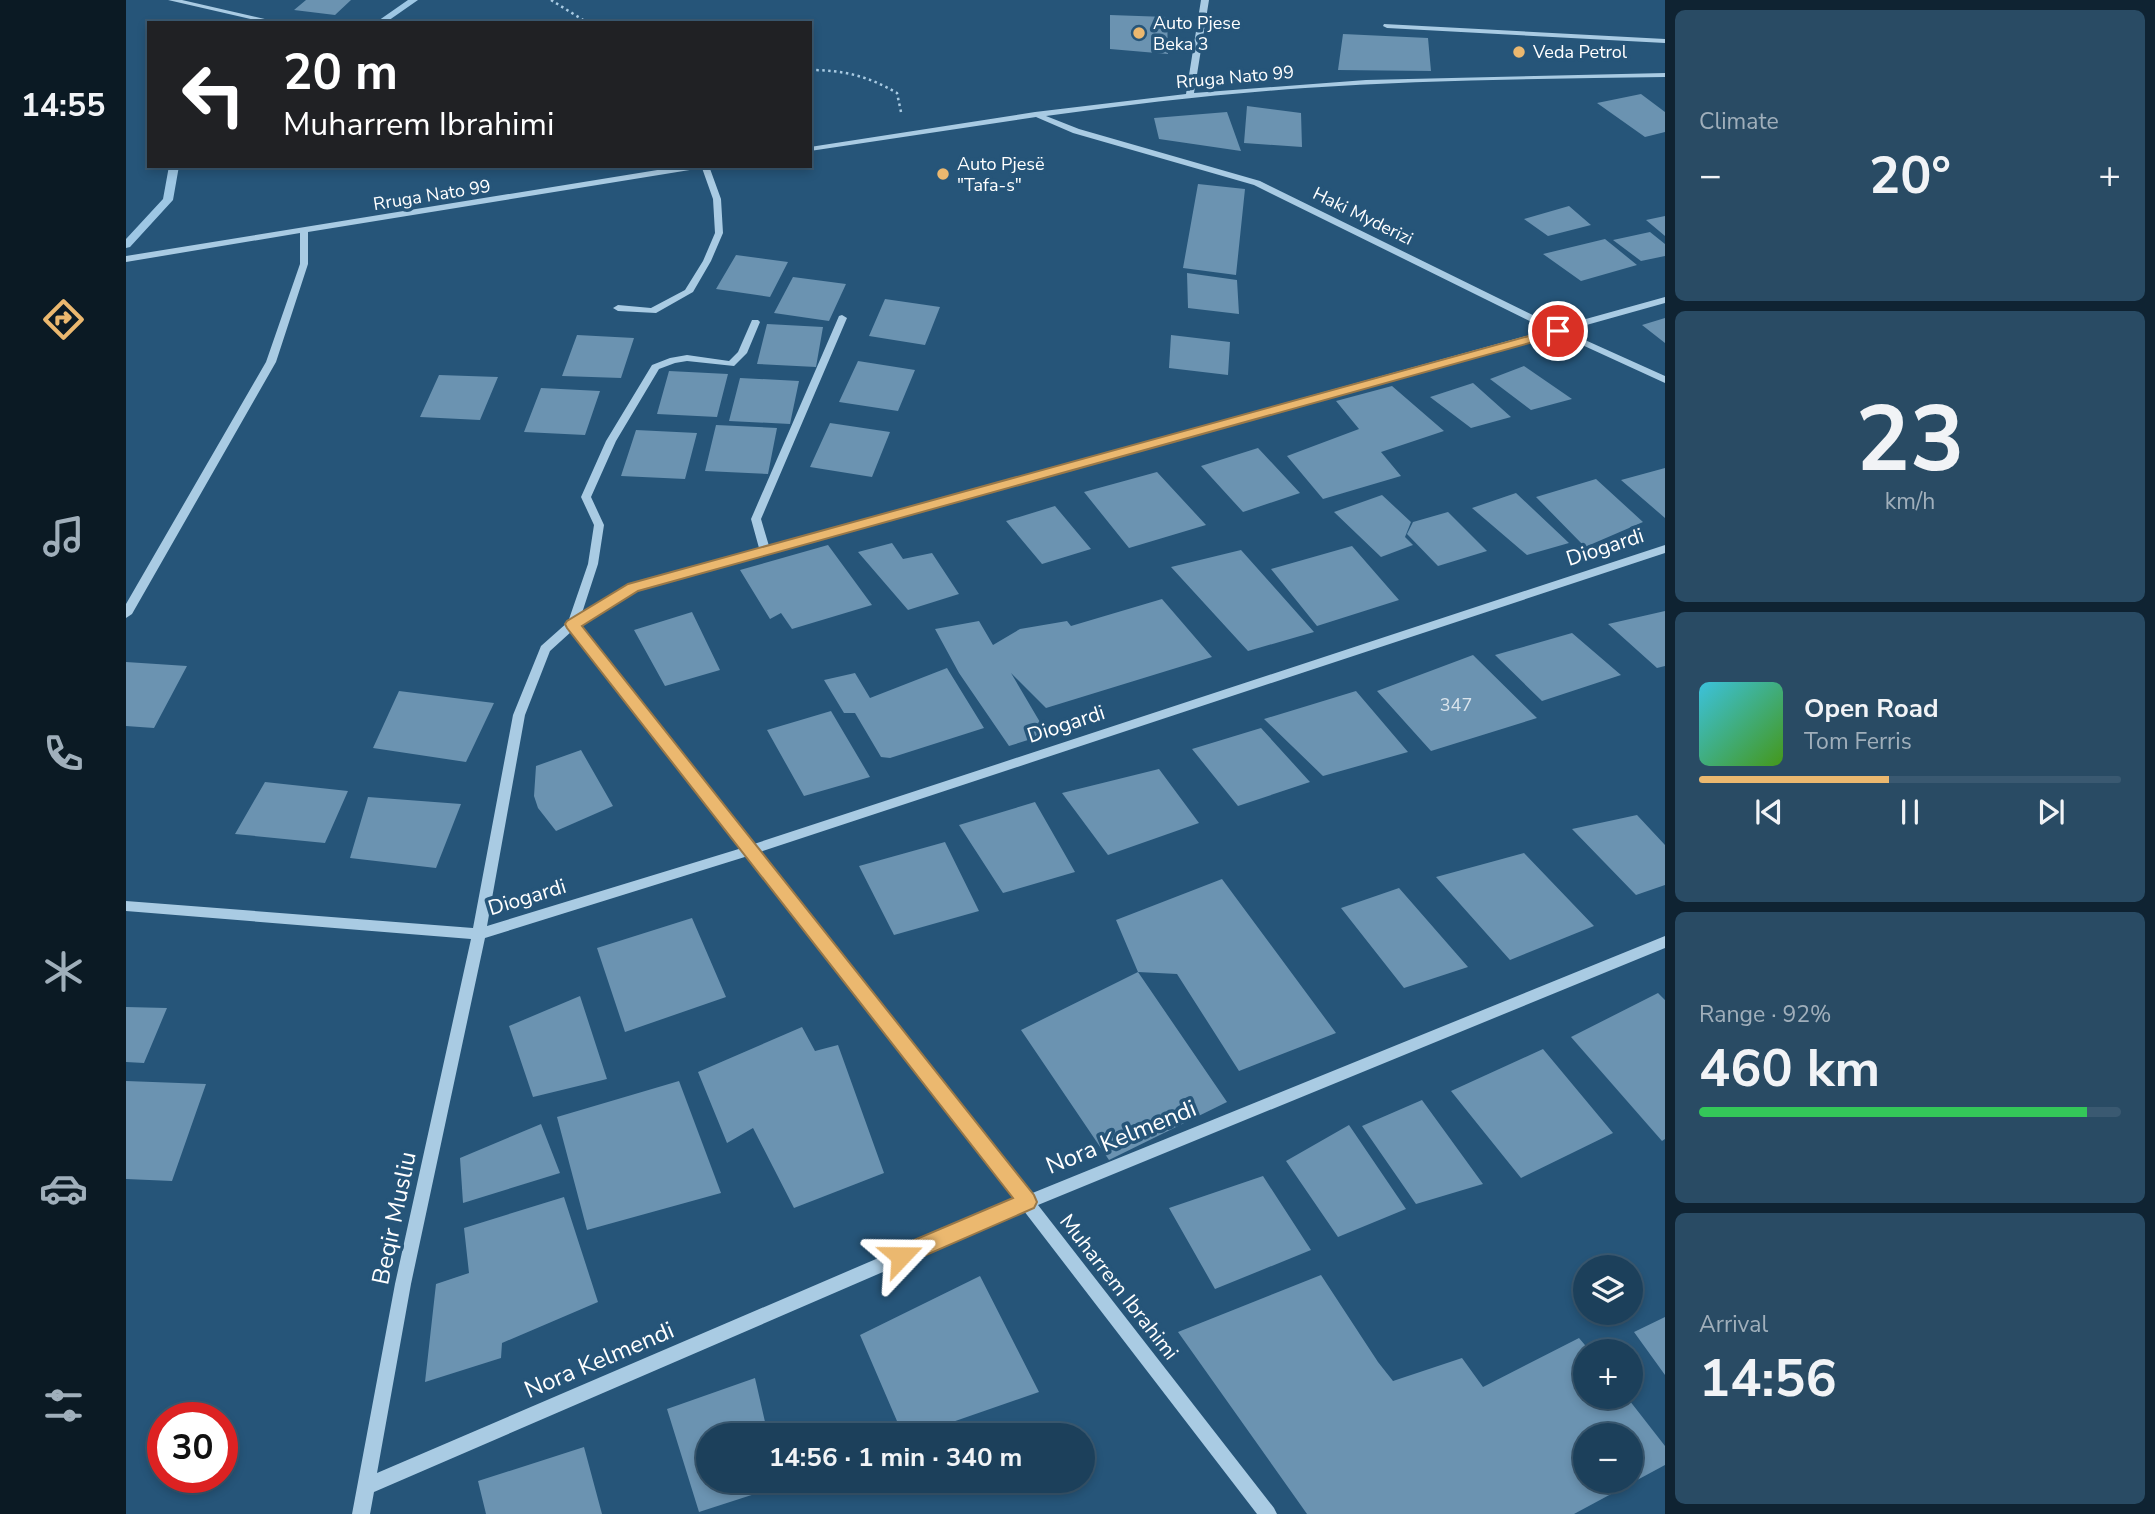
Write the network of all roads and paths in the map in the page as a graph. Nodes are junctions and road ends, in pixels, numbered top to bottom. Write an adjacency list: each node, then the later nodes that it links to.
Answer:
1 (172, 0): 4 (street)
2 (551, 0): 5 (path)
3 (1205, 0): 10 (street)
4 (269, 21)
5 (584, 21)
6 (1387, 26): 7 (street)
7 (1665, 41)
8 (812, 70): 12 (path)
9 (1665, 75): 10 (street, Rruga Nato 99)
10 (1190, 96): 11 (street, Rruga Nato 99)
11 (1035, 114): 12 (street, Rruga Nato 99); 22 (street, Haki Myderizi)
12 (906, 135): 13 (street, Rruga Nato 99)
13 (812, 149)
14 (687, 168): 16 (street, Rruga Nato 99)
15 (706, 168): 19 (street)
16 (304, 231): 17 (street, Rruga Nato 99); 26 (street)
17 (126, 258)
18 (1665, 300): 22 (street, Beqir Musliu)
19 (618, 308)
20 (842, 318): 25 (street)
21 (755, 322): 27 (street)
22 (1558, 331): 23 (street, Haki Myderizi); 25 (street, Beqir Musliu)
23 (1665, 380)
24 (1665, 549): 28 (street, Diogardi)
25 (765, 551): 27 (street, Beqir Musliu)
26 (126, 614)
27 (573, 624): 28 (street, Muharrem Ibrahimi); 30 (street, Beqir Musliu)
28 (752, 850): 30 (street, Diogardi); 32 (street, Muharrem Ibrahimi)
29 (126, 906): 30 (street)
30 (479, 934): 33 (street, Beqir Musliu)
31 (1665, 942): 32 (street, Nora Kelmendi)
32 (1027, 1202): 33 (street, Nora Kelmendi); 35 (street, Muharrem Ibrahimi)
33 (368, 1486): 34 (street, Beqir Musliu)
34 (361, 1514)
35 (1268, 1514)

